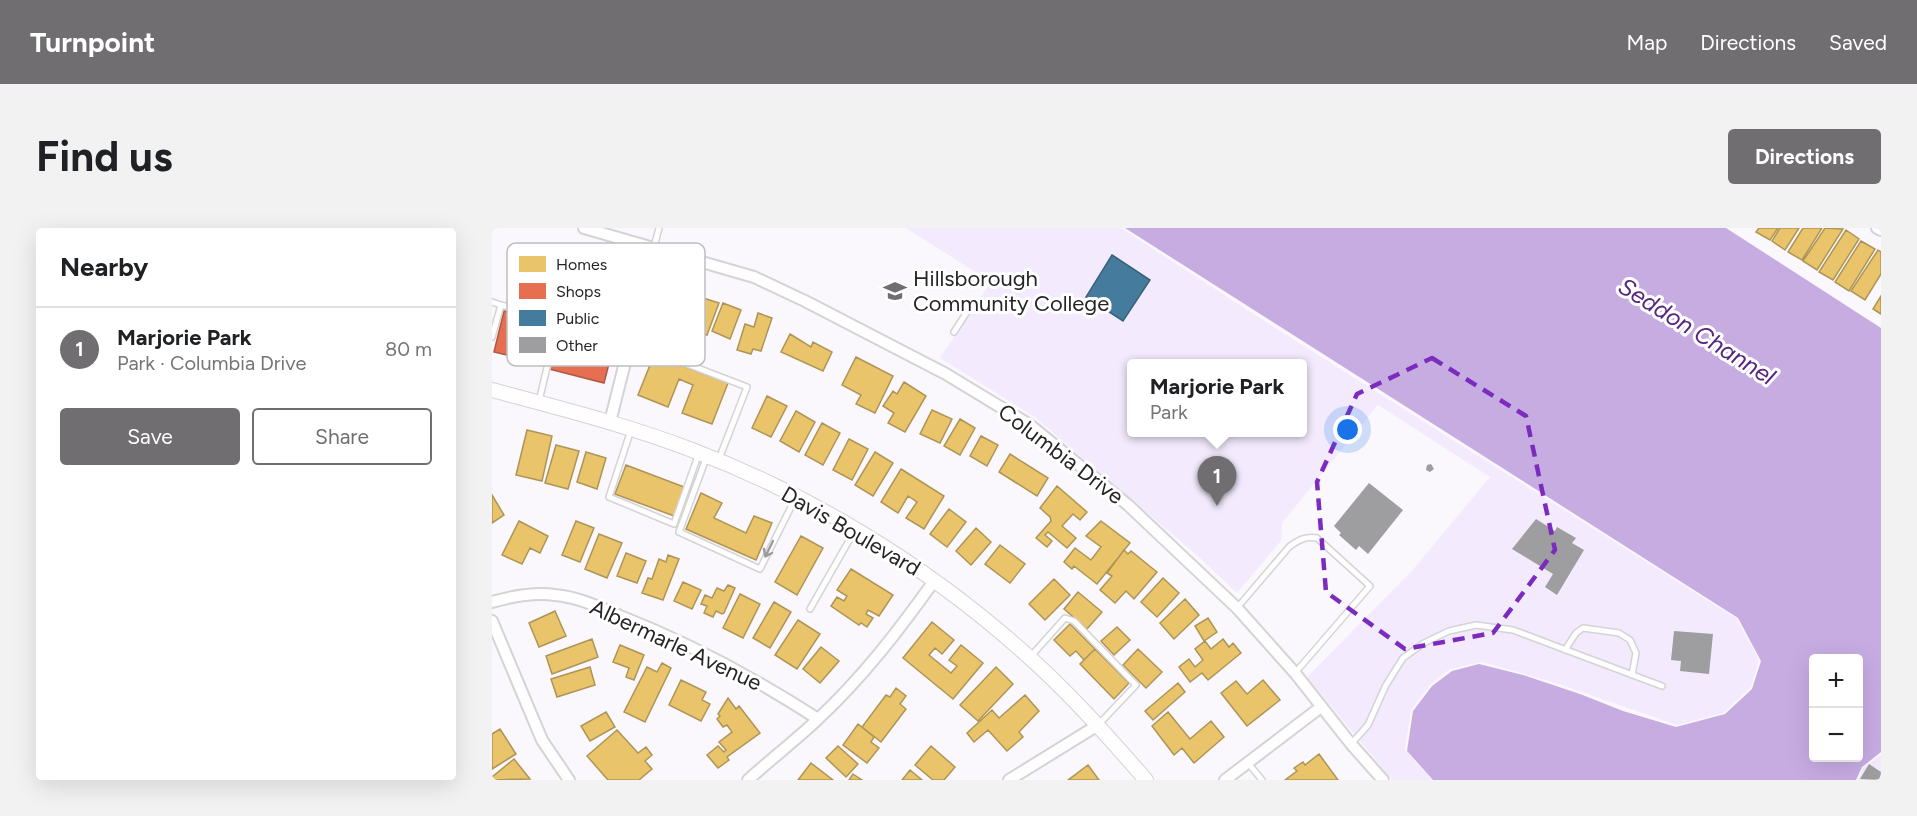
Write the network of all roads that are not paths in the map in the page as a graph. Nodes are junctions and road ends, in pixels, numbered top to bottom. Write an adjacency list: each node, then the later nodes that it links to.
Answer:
1 (584, 228): 3 (street, Columbia Drive)
2 (659, 228): 4 (lane)
3 (639, 243)
4 (655, 243)
5 (705, 262): 24 (street, Columbia Drive)
6 (975, 301): 10 (lane)
7 (492, 302): 8 (lane)
8 (501, 304): 9 (lane); 11 (lane)
9 (507, 306)
10 (954, 332)
11 (492, 337)
12 (548, 366): 16 (lane)
13 (624, 366): 17 (street)
14 (692, 366): 19 (lane)
15 (492, 390): 16 (street, Davis Boulevard)
16 (539, 402): 17 (street, Davis Boulevard)
17 (610, 422): 18 (street, Davis Boulevard)
18 (632, 429): 19 (street, Davis Boulevard); 19 (lane)
19 (708, 457): 20 (street, Davis Boulevard); 20 (lane, one-way to 19)
20 (795, 497): 21 (street, Davis Boulevard)
21 (855, 530): 22 (street, Davis Boulevard); 25 (lane)
22 (934, 580): 28 (street, Davis Boulevard); 33 (street)
23 (492, 602): 33 (street, Albermarle Avenue)
24 (1238, 608): 29 (street, Columbia Drive); 29 (lane)
25 (810, 609)
26 (492, 621): 37 (street)
27 (1565, 650): 30 (lane); 30 (lane); 35 (lane)
28 (1029, 658): 34 (street, Davis Boulevard); 34 (lane)
29 (1294, 673): 32 (street, Columbia Drive)
30 (1632, 675): 31 (lane)
31 (1662, 686)
32 (1321, 707): 35 (street, Columbia Drive); 36 (street)
33 (818, 719): 38 (street)
34 (1098, 725): 39 (street); 40 (street, Davis Boulevard)
35 (1351, 744): 43 (street, Columbia Drive)
36 (1248, 763): 41 (street); 42 (lane)
37 (569, 780)
38 (748, 780)
39 (1009, 780)
40 (1146, 780)
41 (1225, 780)
42 (1262, 780)
43 (1383, 780)

